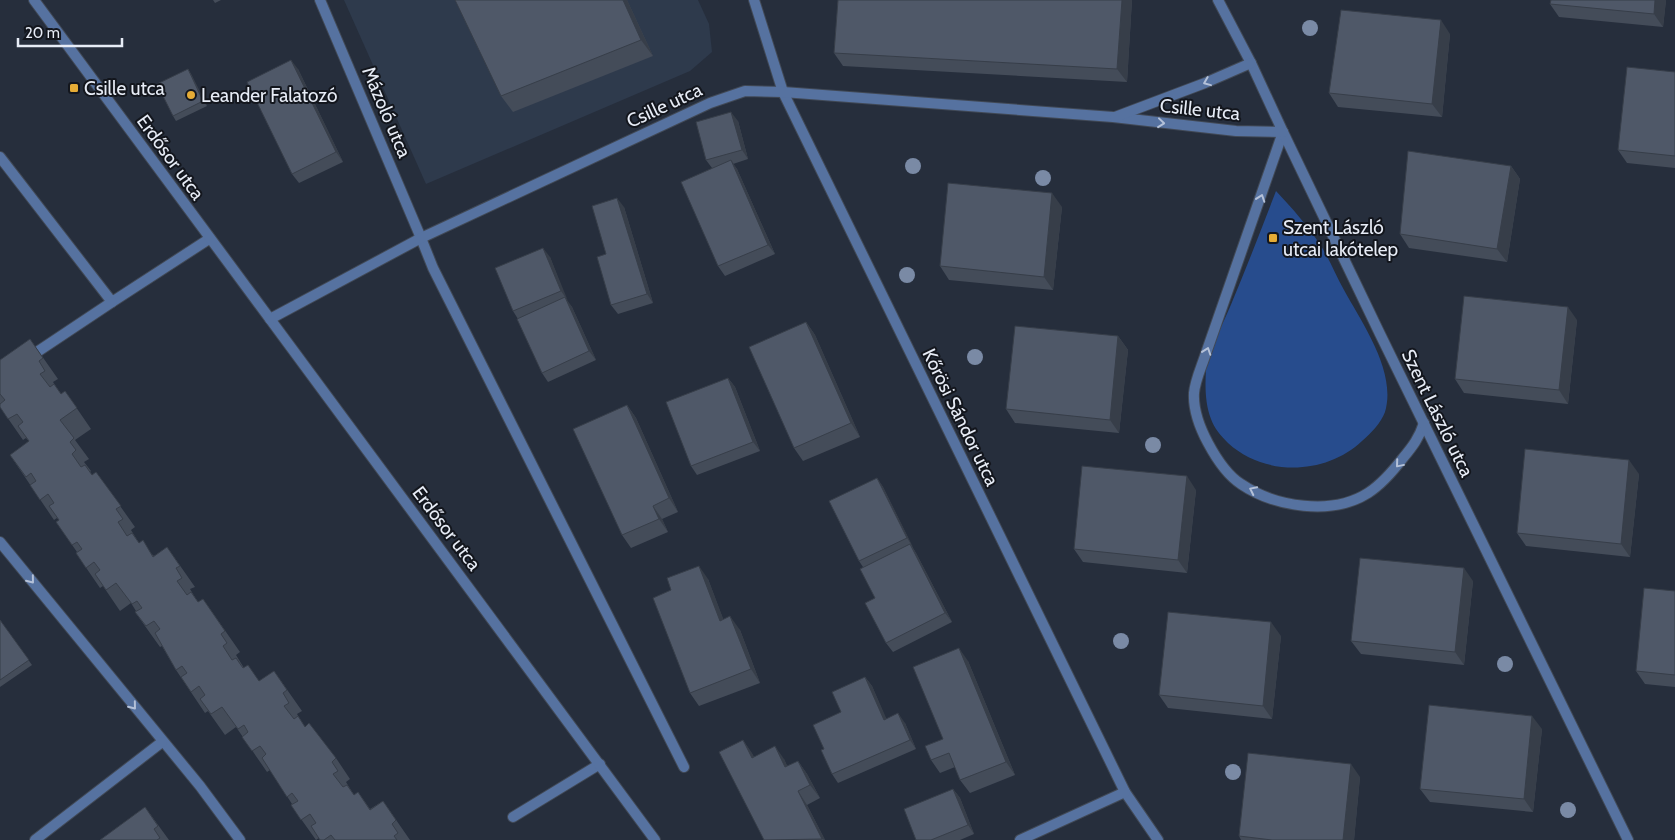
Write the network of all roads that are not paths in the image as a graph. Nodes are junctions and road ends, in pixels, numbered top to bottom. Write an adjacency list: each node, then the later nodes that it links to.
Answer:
1 (34, 0): 11 (street, Erdősor utca)
2 (320, 0): 10 (street, Mázoló utca)
3 (754, 0): 6 (street, Kőrösi Sándor utca)
4 (1218, 0): 5 (street, Szent László utca)
5 (1252, 63): 7 (street, Csille utca, one-way to 7); 8 (street, Szent László utca)
6 (783, 92): 7 (street, Csille utca); 10 (street, Csille utca); 20 (street, Kőrösi Sándor utca)
7 (1113, 117): 8 (street, Csille utca, one-way to 8)
8 (1283, 132): 15 (street, Szent László utca); 15 (street, one-way to 8)
9 (0, 157): 12 (street)
10 (421, 238): 13 (street, Csille utca); 19 (street)
11 (209, 239): 12 (street); 13 (street, Erdősor utca)
12 (112, 302): 14 (street)
13 (270, 319): 18 (street, Erdősor utca)
14 (16, 366)
15 (1424, 423): 27 (street, Szent László utca)
16 (0, 542): 17 (street, one-way to 17)
17 (162, 742): 22 (street); 23 (street)
18 (600, 764): 21 (street); 24 (street, Erdősor utca)
19 (684, 767)
20 (1125, 792): 25 (street); 26 (street, Kőrösi Sándor utca)
21 (513, 817)
22 (35, 840)
23 (240, 840)
24 (655, 840)
25 (1020, 840)
26 (1158, 840)
27 (1628, 840)

